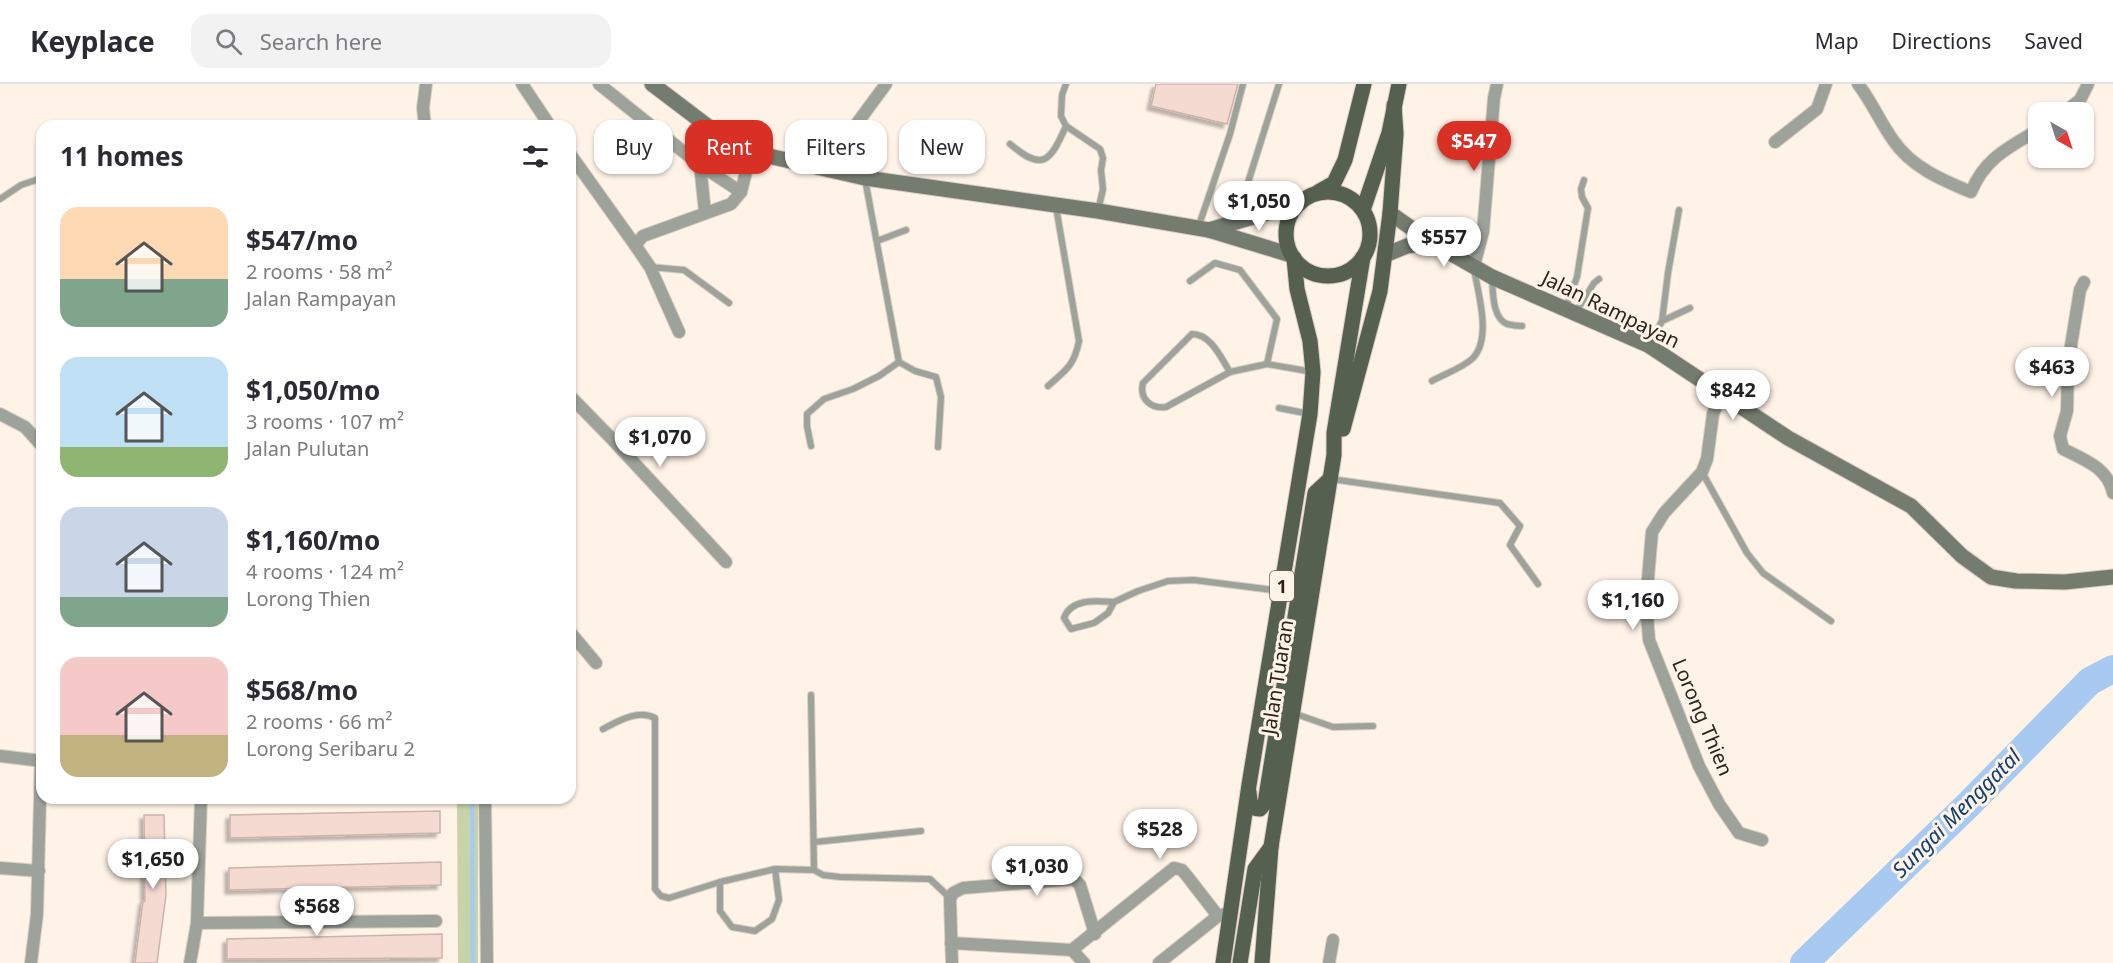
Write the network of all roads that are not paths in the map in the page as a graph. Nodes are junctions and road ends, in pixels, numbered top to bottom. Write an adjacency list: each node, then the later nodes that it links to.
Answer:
1 (426, 84): 17 (street)
2 (522, 84): 18 (street)
3 (599, 84): 25 (street)
4 (652, 84): 19 (street)
5 (886, 84): 20 (street)
6 (1066, 84): 21 (lane)
7 (1243, 84): 45 (lane)
8 (1279, 84): 35 (lane)
9 (1364, 84): 37 (main road)
10 (1399, 84): 16 (main road)
11 (1497, 84): 52 (street)
12 (1826, 84): 23 (street)
13 (1858, 84): 22 (street)
14 (2088, 84): 15 (street)
15 (2077, 102)
16 (1394, 105): 39 (main road); 43 (main road)
17 (424, 120)
18 (546, 120)
19 (699, 120)
20 (859, 120)
21 (1066, 126): 24 (lane); 41 (lane)
22 (2028, 136)
23 (1775, 142)
24 (1010, 144)
25 (685, 153)
26 (576, 162): 48 (street)
27 (701, 174): 42 (street)
28 (714, 174): 34 (street)
29 (746, 174): 34 (street)
30 (849, 174): 31 (street)
31 (865, 178): 38 (street); 46 (lane)
32 (36, 180): 36 (lane)
33 (1584, 180): 60 (lane)
34 (741, 192): 42 (street)
35 (1245, 192)
36 (0, 199)
37 (1304, 200): 39 (main road); 45 (street); 50 (main road, 1)
38 (1056, 206): 41 (street); 70 (lane)
39 (1363, 210): 51 (main road, 1)
40 (1679, 210): 61 (lane)
41 (1098, 211): 45 (street)
42 (705, 212): 48 (street)
43 (1390, 213): 47 (street, Jalan Rampayan); 49 (main road)
44 (906, 230): 46 (lane)
45 (1204, 230): 50 (street)
46 (877, 241): 65 (lane)
47 (1431, 242): 49 (street); 52 (street, Jalan Rampayan)
48 (636, 245): 53 (street)
49 (1385, 255): 79 (main road)
50 (1292, 256): 51 (main road); 68 (main road, Jalan Tuaran / 1)
51 (1363, 257): 79 (main road, Jalan Tuaran / 1)
52 (1474, 266): 54 (street, Jalan Rampayan); 69 (lane)
53 (650, 267): 58 (lane); 63 (street)
54 (1492, 277): 60 (street, Jalan Rampayan); 62 (lane)
55 (1599, 279): 60 (lane)
56 (1190, 281): 66 (lane)
57 (2084, 282): 82 (street)
58 (729, 303)
59 (1690, 308): 61 (lane)
60 (1571, 310): 64 (street, Jalan Rampayan)
61 (1662, 321): 64 (lane)
62 (1522, 327)
63 (679, 332)
64 (1648, 345): 71 (street, Jalan Rampayan)
65 (899, 362): 77 (lane); 78 (lane)
66 (1266, 364): 67 (lane); 68 (lane)
67 (1230, 372): 67 (lane)
68 (1313, 372): 75 (main road, Jalan Tuaran / 1)
69 (1432, 381)
70 (1048, 386)
71 (1722, 393): 80 (street, Lorong Thien); 84 (street, Jalan Rampayan)
72 (576, 402): 83 (street)
73 (1279, 408): 75 (lane)
74 (0, 414): 76 (street)
75 (1310, 414): 86 (main road, Jalan Tuaran / 1)
76 (36, 439)
77 (811, 446)
78 (938, 447)
79 (1334, 456): 81 (main road, Jalan Tuaran / 1)
80 (1702, 472): 88 (lane); 102 (street, Lorong Thien)
81 (1330, 479): 85 (lane); 92 (main road, Jalan Tuaran / 1); 97 (main road)
82 (2113, 493)
83 (726, 562)
84 (2113, 577)
85 (1538, 584)
86 (1281, 591): 87 (lane); 97 (main road, Jalan Tuaran / 1)
87 (1114, 602): 87 (lane)
88 (1831, 621)
89 (576, 639): 90 (street)
90 (596, 663)
91 (811, 695): 103 (lane)
92 (1293, 712): 93 (lane); 104 (main road, Jalan Tuaran / 1)
93 (1373, 726)
94 (603, 729): 109 (lane)
95 (0, 756): 96 (street)
96 (36, 760)
97 (1249, 785): 111 (main road, Jalan Tuaran / 1)
98 (40, 804): 108 (street)
99 (201, 804): 113 (street)
100 (485, 804): 120 (street)
101 (921, 831): 103 (lane)
102 (1762, 840)
103 (815, 842): 107 (lane)
104 (1271, 847): 125 (main road); 126 (main road, Jalan Tuaran / 1)
105 (0, 868): 108 (street)
106 (775, 869): 107 (lane); 109 (lane); 109 (lane)
107 (814, 870): 110 (lane)
108 (39, 871): 118 (street)
109 (720, 882)
110 (950, 899): 114 (street); 116 (street)
111 (1223, 915): 114 (street); 123 (street); 124 (main road, Jalan Tuaran / 1)
112 (436, 921): 113 (street)
113 (197, 923): 119 (street)
114 (1095, 934): 117 (street)
115 (1333, 940): 127 (street)
116 (951, 943): 117 (street); 121 (street)
117 (1072, 950): 122 (street)
118 (31, 963)
119 (190, 963)
120 (487, 963)
121 (952, 963)
122 (1084, 963)
123 (1159, 963)
124 (1223, 963)
125 (1240, 963)
126 (1262, 963)
127 (1329, 963)

